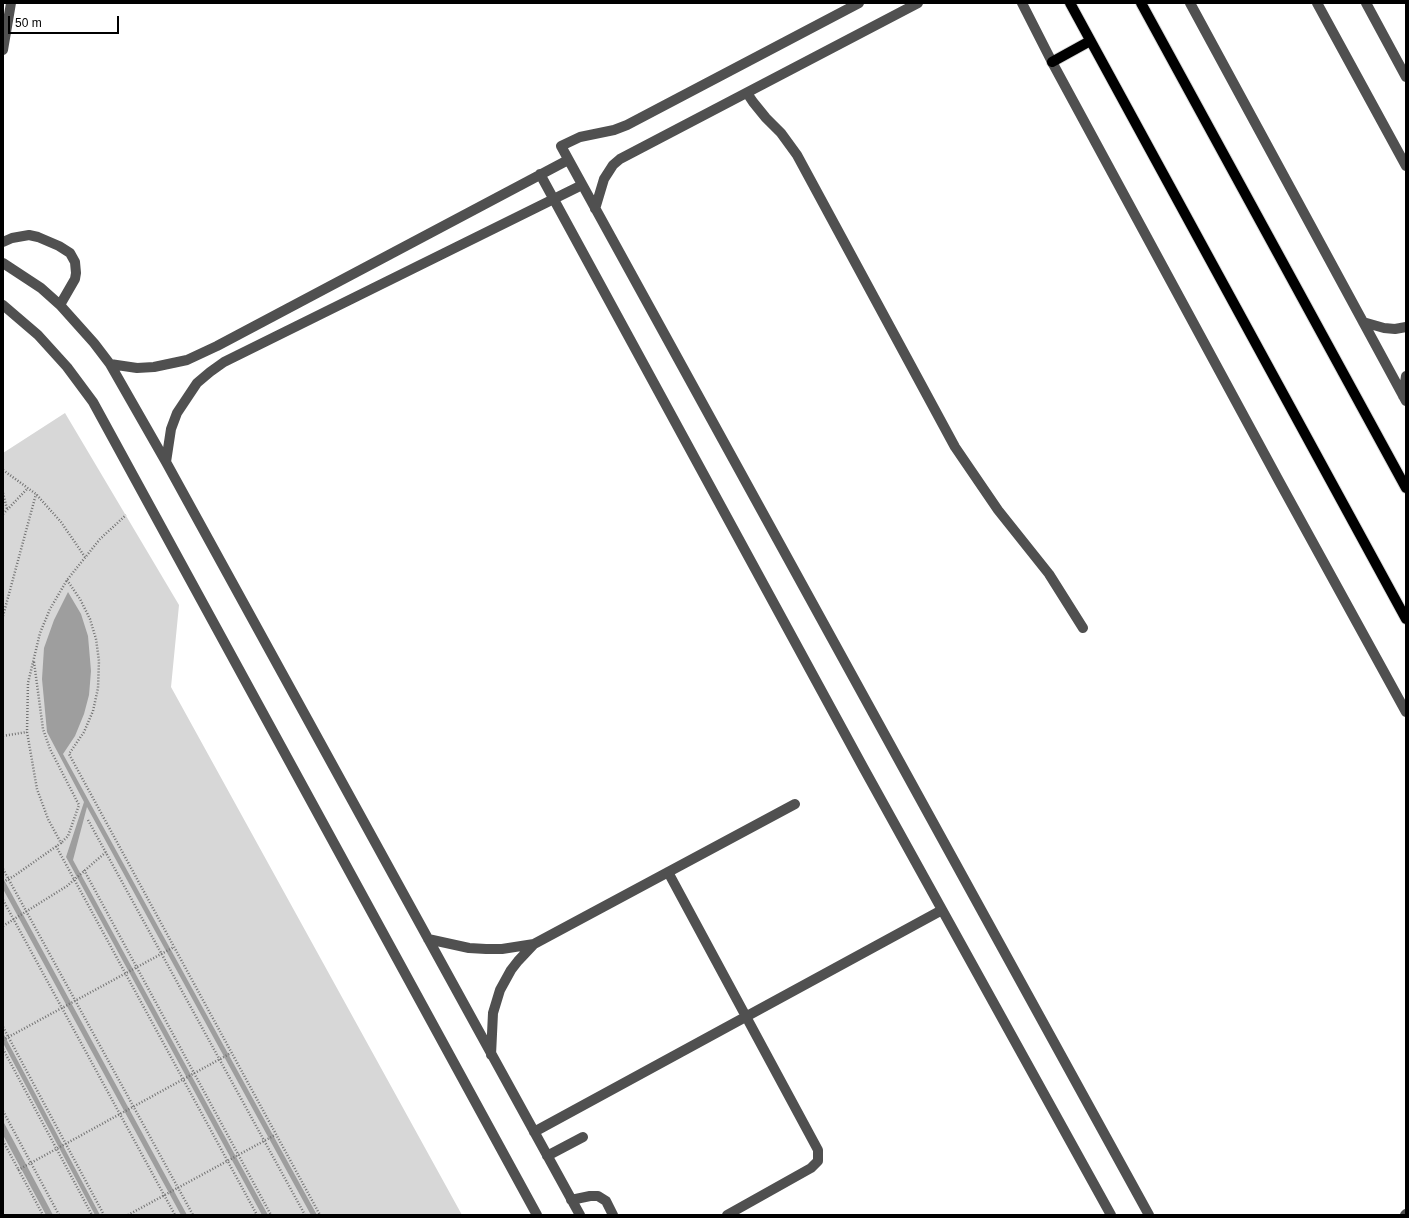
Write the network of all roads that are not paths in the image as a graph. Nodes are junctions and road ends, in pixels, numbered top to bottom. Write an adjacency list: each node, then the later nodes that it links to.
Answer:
1 (11, 3): 11 (street)
2 (859, 3): 15 (street)
3 (918, 3): 14 (street)
4 (1022, 3): 12 (street)
5 (1070, 3): 10 (main road)
6 (1142, 3): 31 (main road)
7 (1190, 3): 25 (street)
8 (1317, 3): 16 (street)
9 (1366, 3): 13 (street)
10 (1090, 41): 12 (main road); 32 (main road)
11 (3, 50)
12 (1052, 62): 34 (street)
13 (1406, 77)
14 (747, 93): 20 (street); 33 (street)
15 (568, 160): 17 (street); 18 (street)
16 (1406, 166)
17 (540, 174): 19 (street); 27 (street)
18 (582, 185): 19 (street); 20 (street)
19 (555, 200): 30 (street); 37 (street)
20 (595, 209): 51 (street)
21 (3, 242): 24 (street)
22 (3, 263): 24 (street)
23 (3, 305): 46 (street)
24 (60, 305): 27 (street)
25 (1363, 322): 26 (street); 29 (street)
26 (1406, 327)
27 (110, 364): 30 (street)
28 (1406, 376): 29 (street)
29 (1404, 399)
30 (166, 462): 38 (street)
31 (1406, 488)
32 (1406, 619)
33 (1083, 628)
34 (1406, 712)
35 (796, 804): 36 (street)
36 (668, 872): 39 (street); 40 (street)
37 (942, 910): 40 (street); 50 (street)
38 (428, 939): 39 (street); 41 (street)
39 (534, 944): 41 (street)
40 (746, 1017): 42 (street); 49 (street)
41 (491, 1054): 42 (street)
42 (534, 1132): 44 (street)
43 (583, 1137): 44 (street)
44 (548, 1156): 45 (street)
45 (571, 1200): 47 (street); 48 (street)
46 (537, 1215)
47 (580, 1215)
48 (613, 1215)
49 (727, 1215)
50 (1112, 1215)
51 (1149, 1215)

